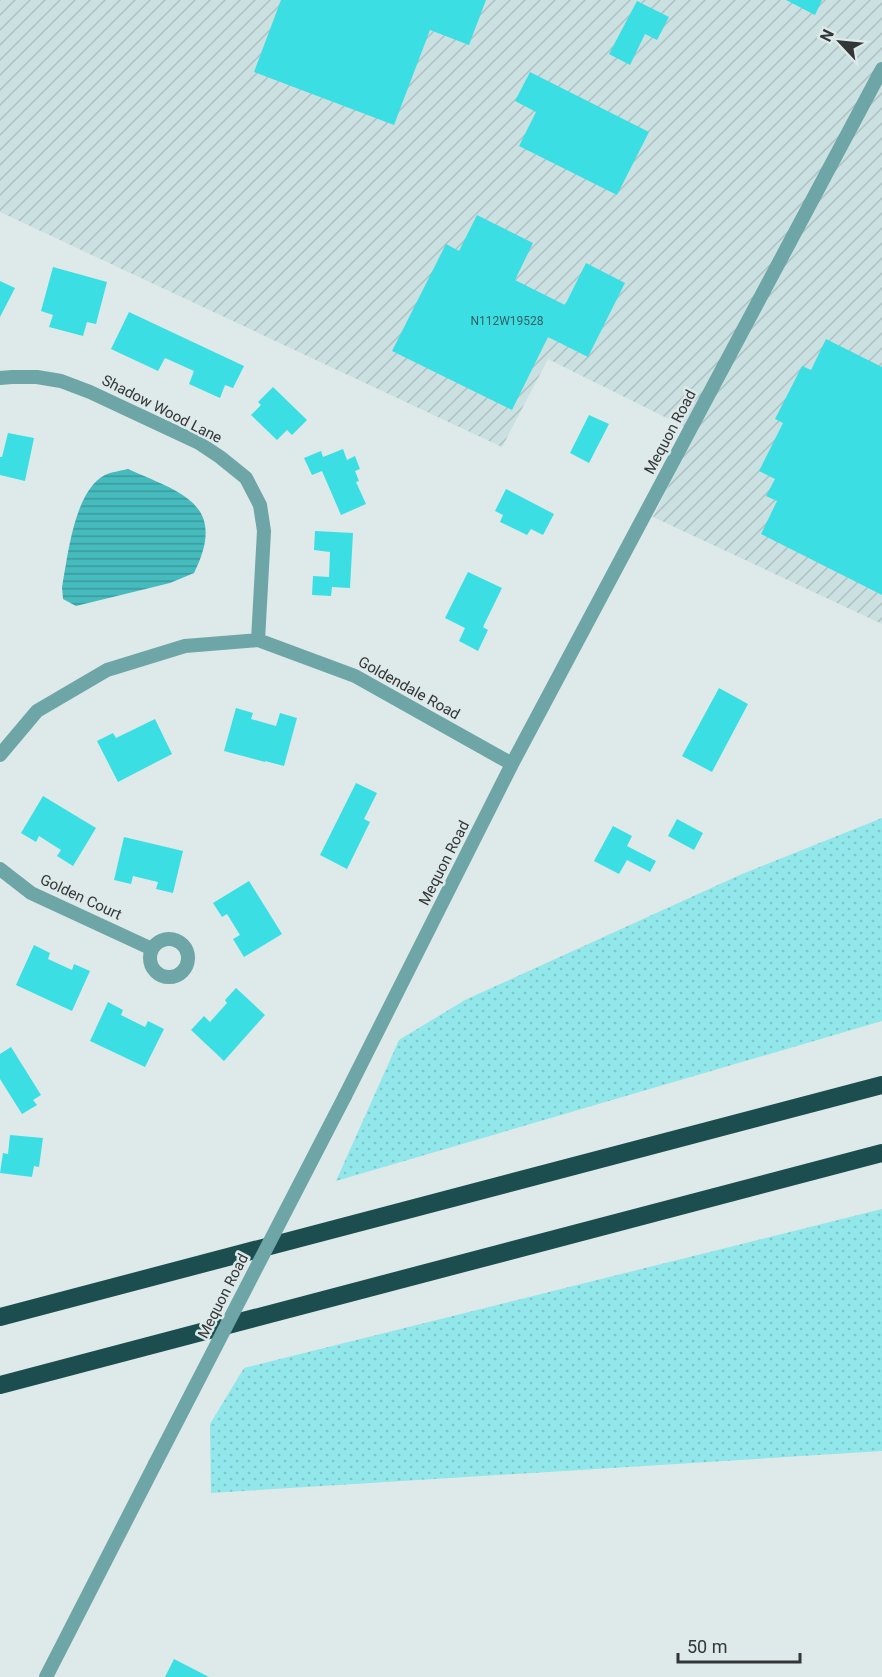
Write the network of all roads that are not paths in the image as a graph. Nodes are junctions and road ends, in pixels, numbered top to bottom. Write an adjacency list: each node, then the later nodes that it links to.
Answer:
1 (882, 69): 5 (street, Mequon Road)
2 (0, 378): 3 (street, Shadow Wood Lane)
3 (258, 639): 4 (street, Goldendale Road); 5 (street, Goldendale Road)
4 (0, 755)
5 (512, 764): 12 (street, Mequon Road, bridge)
6 (0, 868): 7 (street, Golden Court)
7 (152, 950)
8 (882, 1084): 10 (highway)
9 (882, 1154): 11 (highway)
10 (0, 1317)
11 (0, 1385)
12 (46, 1677)

